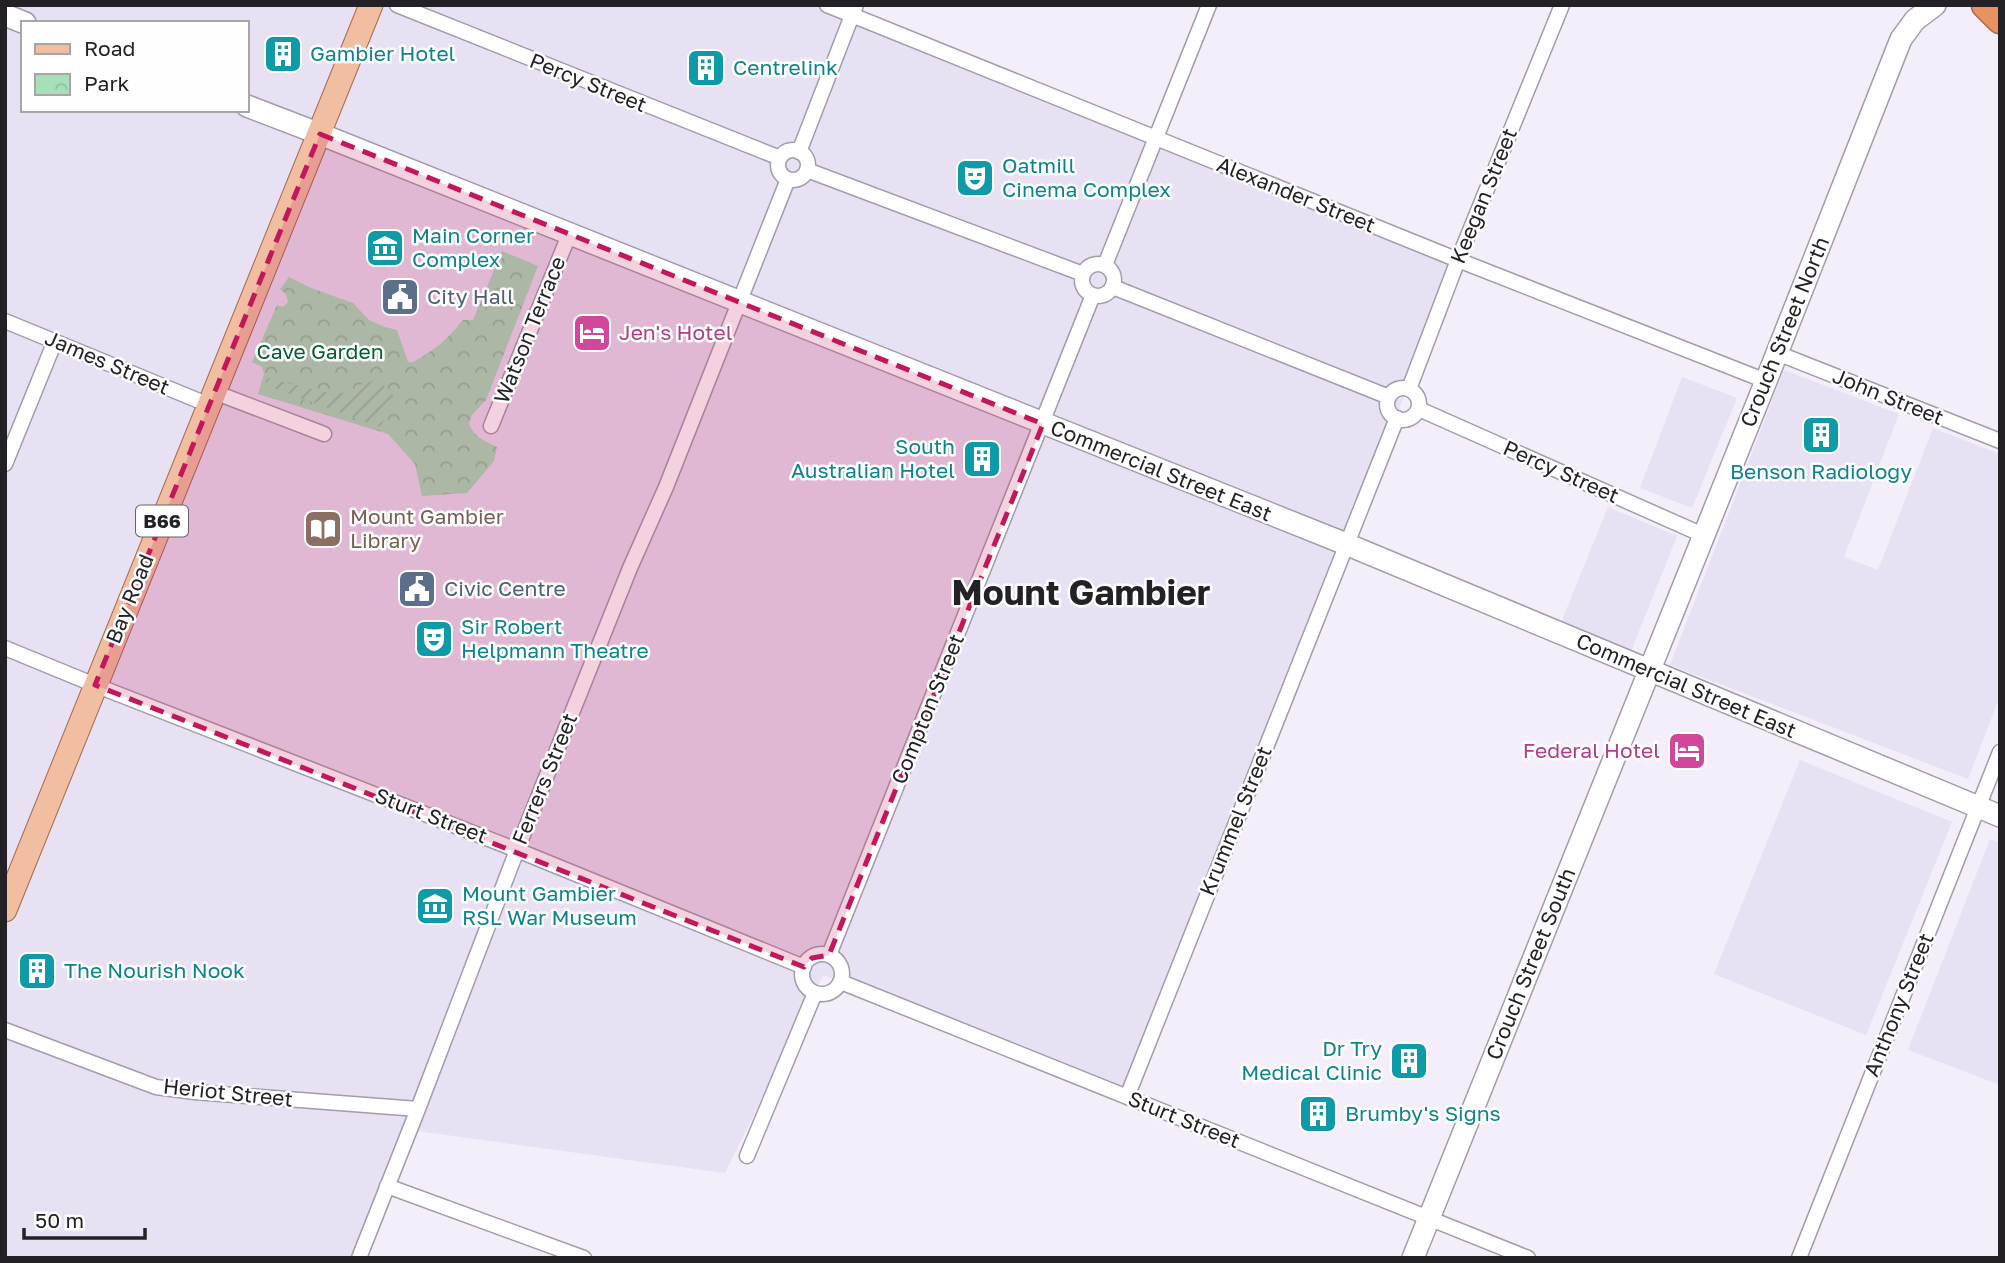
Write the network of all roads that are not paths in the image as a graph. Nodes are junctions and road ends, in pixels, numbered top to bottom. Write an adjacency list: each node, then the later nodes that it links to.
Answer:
1 (370, 5): 11 (main road, B66)
2 (397, 5): 14 (street, Percy Street)
3 (827, 5): 8 (street, Alexander Street)
4 (1209, 5): 12 (street)
5 (1562, 5): 18 (street, Keegan Street)
6 (1936, 5): 26 (street, Crouch Street North)
7 (1985, 5): 9 (highway)
8 (854, 10): 12 (street, Alexander Street); 13 (street)
9 (2000, 20)
10 (248, 106): 11 (street, Commercial Street East)
11 (320, 134): 17 (street, Commercial Street East); 30 (main road, Bay Road / B66)
12 (1155, 138): 18 (street, Alexander Street); 19 (street)
13 (799, 152): 14 (street); 15 (street)
14 (780, 158): 16 (street)
15 (807, 170): 16 (street); 20 (street)
16 (788, 179): 23 (street, Ferrers Street)
17 (569, 235): 23 (street, Commercial Street East); 34 (street, Watson Terrace)
18 (1458, 260): 27 (street, Alexander Street); 28 (street, Keegan Street)
19 (1105, 265): 20 (street); 21 (street)
20 (1083, 274): 22 (street)
21 (1113, 287): 22 (street); 29 (street)
22 (1093, 295): 33 (street, Compton Street)
23 (740, 303): 33 (street, Commercial Street East); 46 (street, Ferrers Street)
24 (5, 320): 25 (street, James Street)
25 (55, 341): 30 (street, James Street); 37 (street)
26 (1777, 353): 27 (street, Crouch Street North); 36 (street, John Street)
27 (1766, 381): 38 (street, Crouch Street North)
28 (1409, 389): 29 (street); 31 (street)
29 (1389, 397): 32 (street)
30 (211, 398): 35 (street); 42 (main road, Bay Road / B66)
31 (1419, 409): 32 (street); 38 (street, Percy Street)
32 (1397, 418): 39 (street)
33 (1043, 425): 39 (street, Commercial Street East); 48 (street, Compton Street)
34 (491, 426)
35 (324, 434)
36 (2000, 441)
37 (5, 464)
38 (1703, 534): 41 (street, Crouch Street North)
39 (1346, 544): 41 (street, Commercial Street East); 53 (street, Krummel Street)
40 (5, 648): 42 (street, Sturt Street)
41 (1649, 670): 44 (street, Commercial Street East); 57 (street, Crouch Street South)
42 (95, 685): 46 (street, Sturt Street); 47 (main road, Bay Road / B66)
43 (2000, 752): 44 (street, Anthony Street)
44 (1978, 807): 45 (street, Commercial Street East); 62 (street, Anthony Street)
45 (2000, 816)
46 (517, 850): 49 (street, Sturt Street); 54 (street, Ferrers Street)
47 (5, 910)
48 (829, 956): 49 (street); 50 (street)
49 (804, 967): 51 (street)
50 (841, 982): 51 (street); 53 (street, Sturt Street)
51 (815, 993): 55 (street)
52 (5, 1030): 54 (street, Heriot Street)
53 (1127, 1097): 57 (street, Sturt Street)
54 (418, 1109): 56 (street, Ferrers Street)
55 (747, 1156)
56 (387, 1186): 58 (street, Ferrers Street); 59 (street)
57 (1429, 1218): 60 (street, Crouch Street South); 61 (street, Sturt Street)
58 (359, 1258)
59 (584, 1258)
60 (1413, 1258)
61 (1528, 1258)
62 (1799, 1258)

